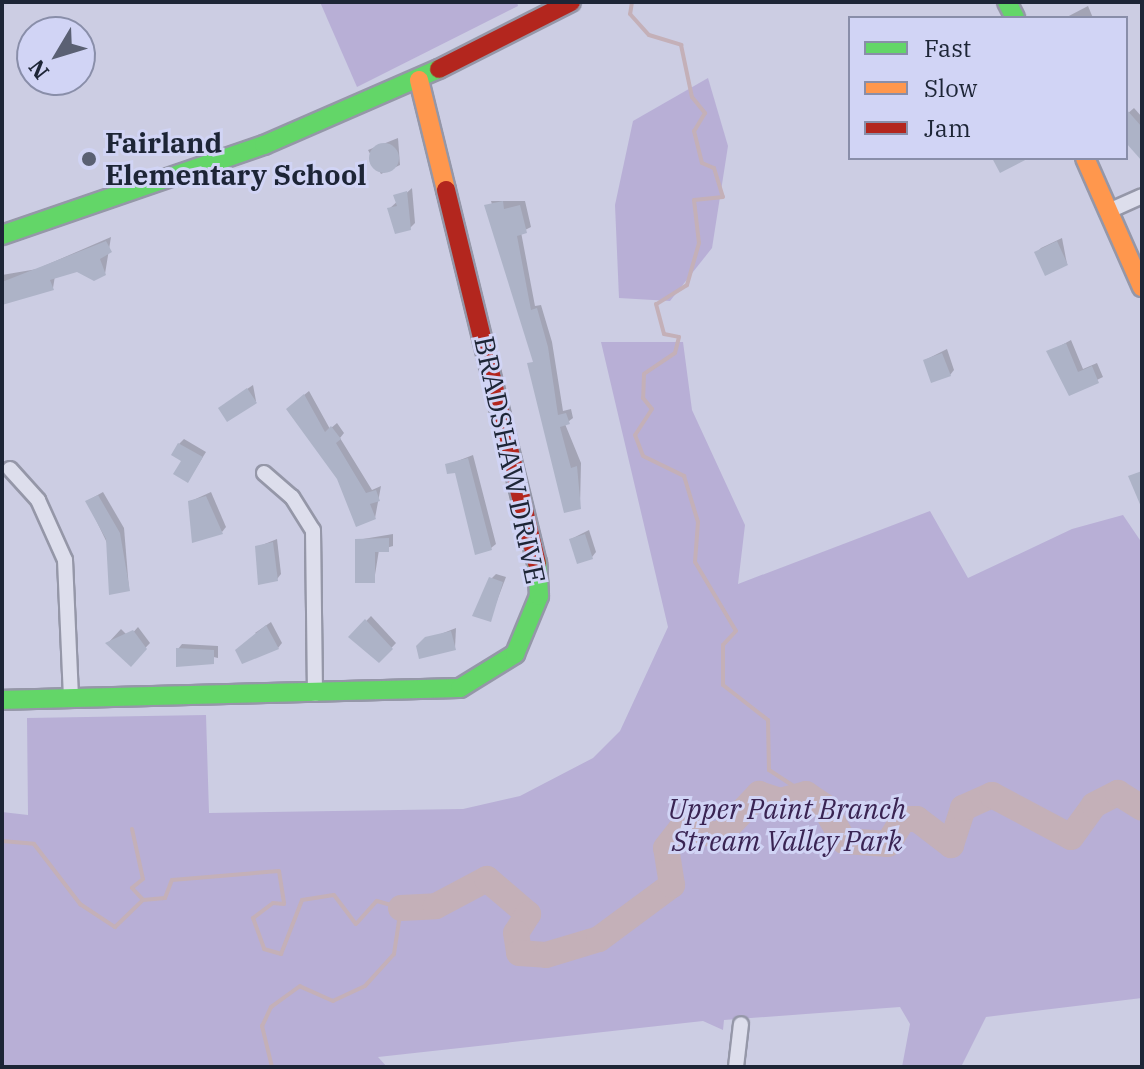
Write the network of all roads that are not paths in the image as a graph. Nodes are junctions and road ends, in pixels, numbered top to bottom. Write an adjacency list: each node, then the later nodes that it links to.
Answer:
1 (571, 2): 2 (street)
2 (419, 80): 6 (street); 10 (street, BRADSHAW DRIVE)
3 (1086, 160): 5 (street)
4 (1142, 196): 5 (street)
5 (1111, 210): 7 (street)
6 (2, 235)
7 (1142, 287)
8 (10, 469): 11 (street)
9 (264, 473): 10 (street)
10 (315, 694): 11 (street, BRADSHAW DRIVE)
11 (71, 698): 12 (street, BRADSHAW DRIVE)
12 (2, 700)
13 (741, 1024): 14 (street)
14 (736, 1067)

